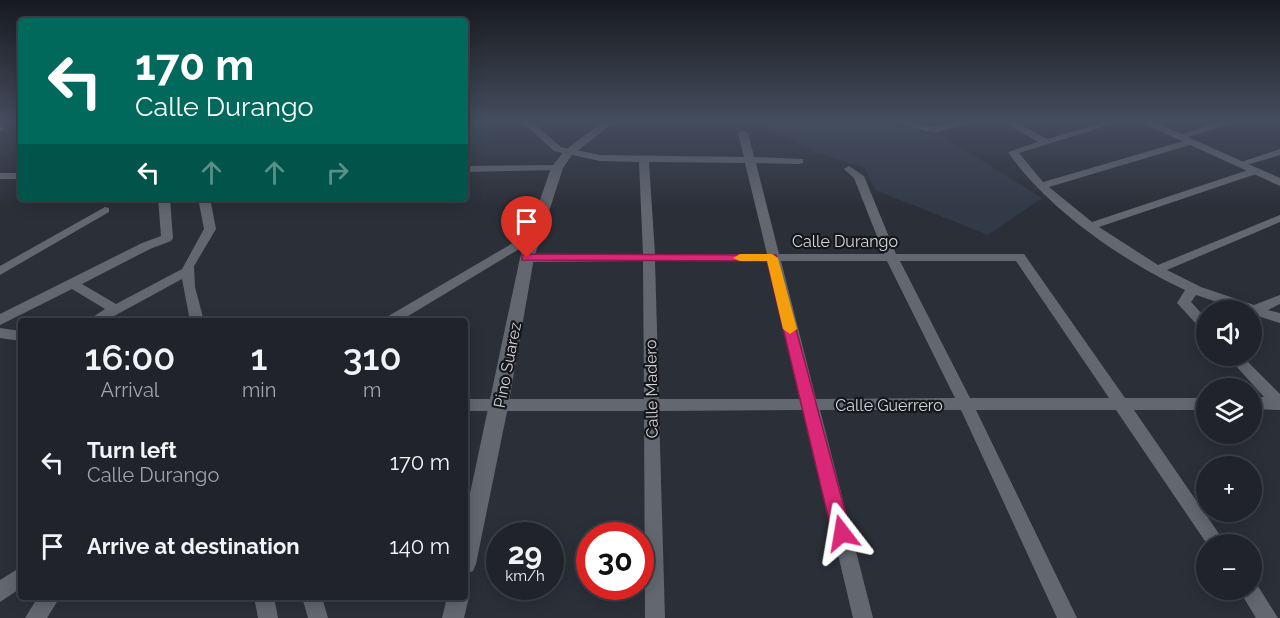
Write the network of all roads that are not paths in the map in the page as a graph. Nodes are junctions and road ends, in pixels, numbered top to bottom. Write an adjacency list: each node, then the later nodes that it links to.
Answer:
1 (564, 151): 7 (street)
2 (571, 151): 7 (street, Pino Suarez)
3 (746, 151): 10 (street)
4 (1017, 151): 20 (street)
5 (1150, 151): 20 (street)
6 (1213, 151): 12 (street)
7 (568, 153): 9 (street); 13 (street, Pino Suarez)
8 (1280, 153): 12 (street)
9 (644, 159): 10 (street); 28 (street, Calle Madero)
10 (748, 161): 11 (street); 29 (street)
11 (799, 161)
12 (1241, 163): 16 (street); 19 (street)
13 (557, 168): 15 (street); 26 (street, Pino Suarez)
14 (849, 169): 30 (street)
15 (468, 170)
16 (1255, 171): 19 (street); 25 (street)
17 (0, 176): 18 (street)
18 (18, 176)
19 (1280, 180)
20 (1042, 186): 25 (street)
21 (164, 201): 34 (street)
22 (205, 201): 33 (street)
23 (105, 210): 32 (street)
24 (1280, 218): 31 (street)
25 (1090, 226): 31 (street)
26 (535, 234): 27 (street, Pino Suarez); 44 (street)
27 (527, 258): 28 (street, Calle Durango); 57 (street, Pino Suarez)
28 (649, 258): 29 (street, Calle Durango); 58 (street, Calle Madero)
29 (772, 258): 30 (street, Calle Durango); 55 (street)
30 (892, 258): 51 (street, Calle Durango); 56 (street)
31 (1158, 269): 35 (street)
32 (0, 271)
33 (187, 271): 39 (street); 43 (street)
34 (71, 283): 39 (street); 46 (street)
35 (1193, 288): 37 (street); 41 (street)
36 (1280, 299): 38 (street)
37 (1227, 300)
38 (1262, 307)
39 (115, 309): 42 (street)
40 (1262, 312): 45 (street)
41 (1196, 316)
42 (99, 318)
43 (196, 318)
44 (395, 318)
45 (1280, 318)
46 (0, 320)
47 (0, 333): 48 (street)
48 (18, 336)
49 (1244, 366): 53 (street)
50 (1262, 403): 53 (street)
51 (1120, 404): 52 (street, Calle Guerrero); 56 (street, Calle Guerrero); 59 (street)
52 (1196, 404)
53 (1280, 404)
54 (468, 405): 57 (street, Calle Guerrero)
55 (810, 405): 56 (street, Calle Guerrero); 58 (street, Calle Guerrero); 73 (street)
56 (966, 405): 74 (street)
57 (499, 406): 58 (street, Calle Guerrero); 60 (street, Pino Suarez)
58 (651, 406): 72 (street, Calle Madero)
59 (1210, 534)
60 (468, 550)
61 (18, 578): 62 (street)
62 (0, 592)
63 (48, 600): 68 (street)
64 (265, 600): 69 (street)
65 (313, 600): 70 (street)
66 (457, 600): 71 (street)
67 (1256, 600): 75 (street)
68 (35, 618)
69 (268, 618)
70 (318, 618)
71 (453, 618)
72 (656, 618)
73 (863, 618)
74 (1067, 618)
75 (1268, 618)

